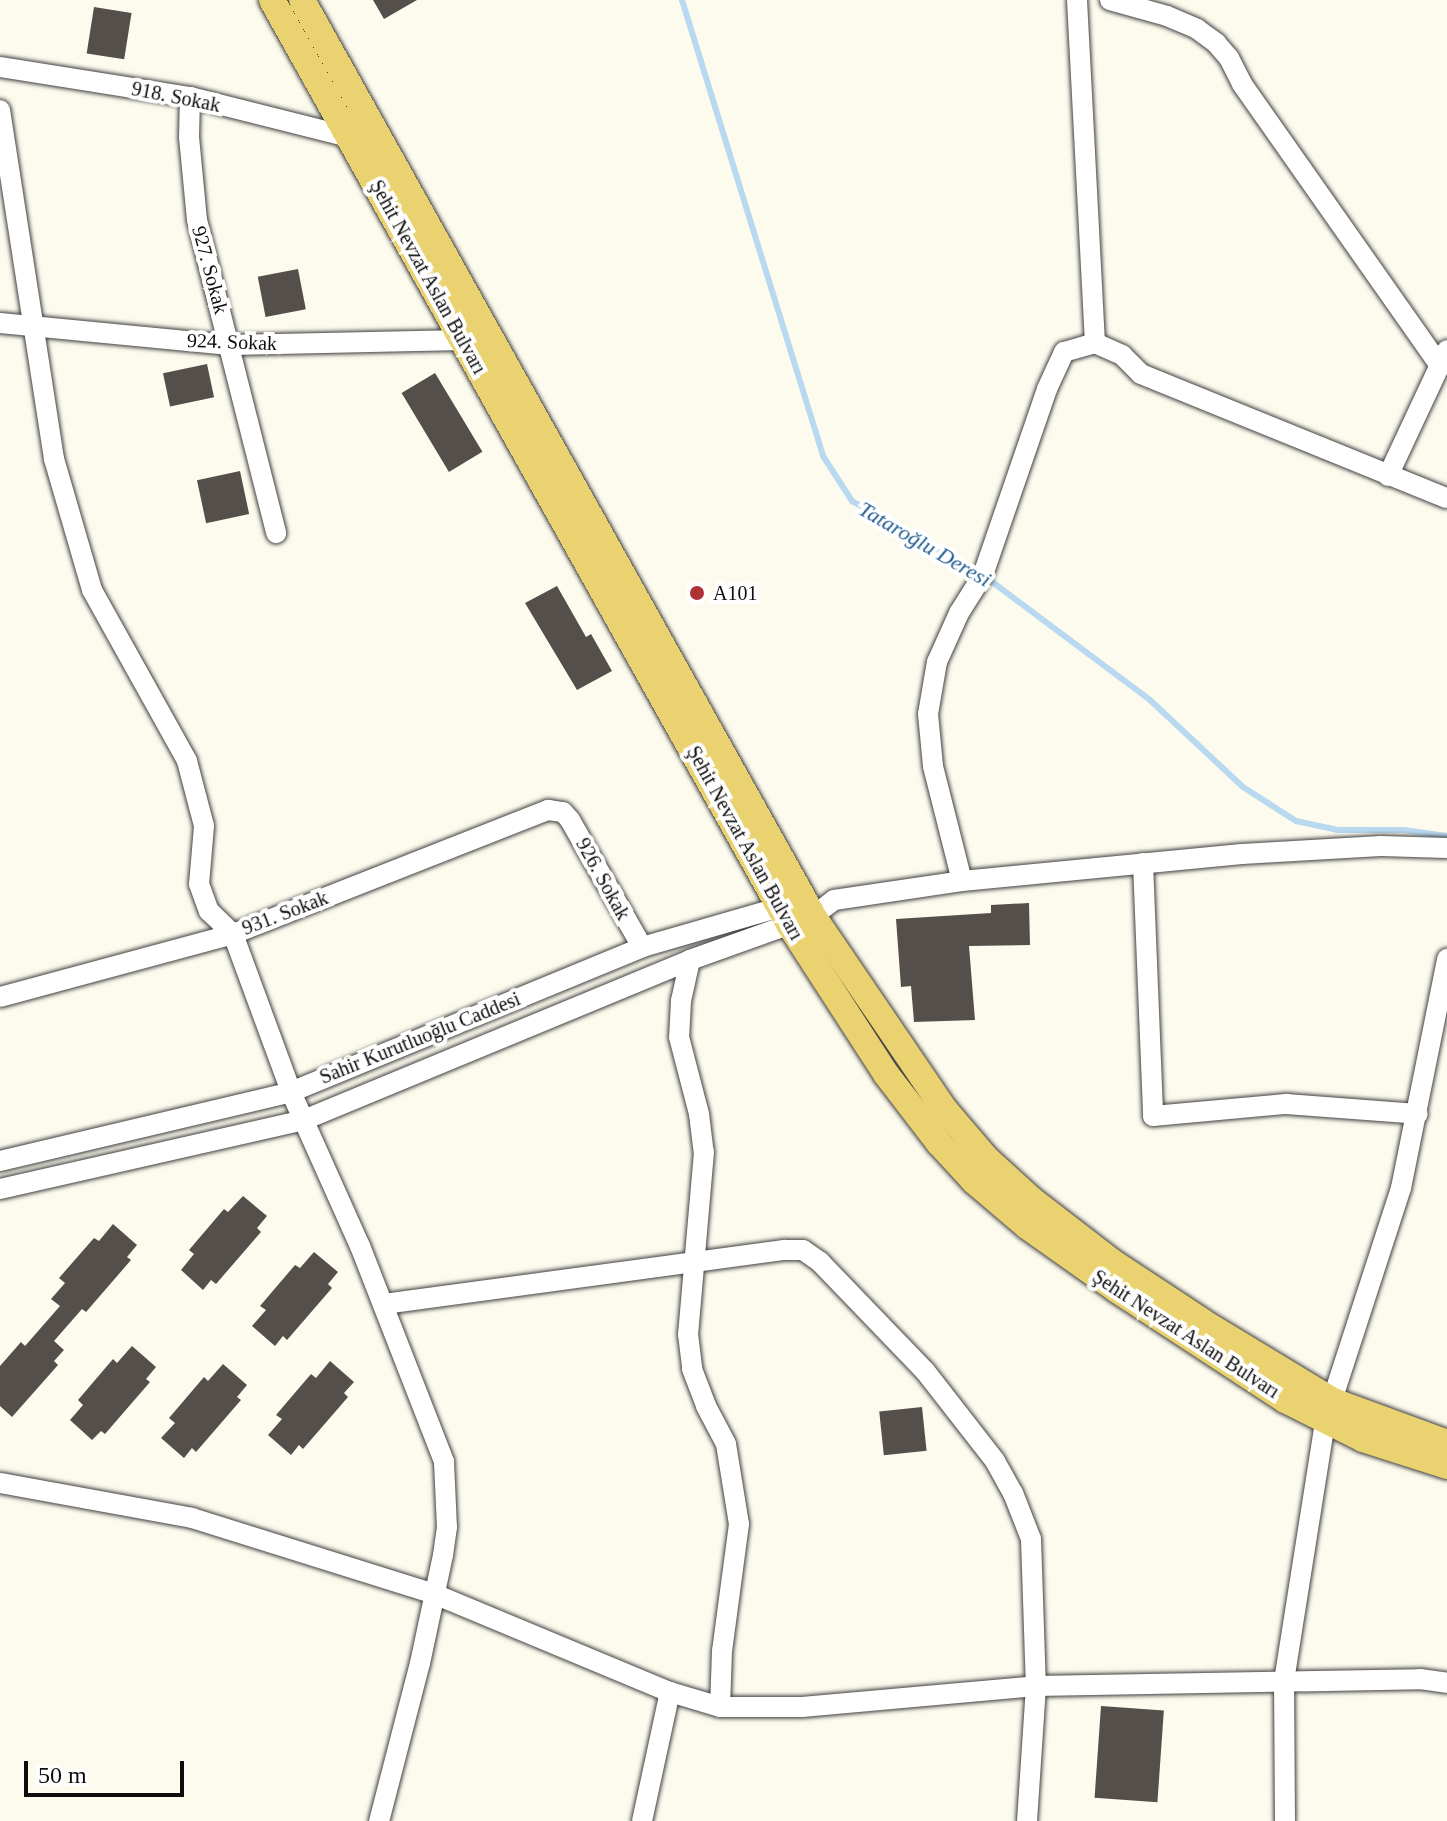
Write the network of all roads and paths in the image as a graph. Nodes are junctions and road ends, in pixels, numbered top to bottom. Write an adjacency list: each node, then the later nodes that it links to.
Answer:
1 (272, 0): 8 (main road, Şehit Nevzat Aslan Bulvarı)
2 (302, 0): 22 (main road, Şehit Nevzat Aslan Bulvarı)
3 (1077, 0): 12 (street)
4 (1110, 0): 14 (street)
5 (0, 67): 6 (street, 918. Sokak)
6 (190, 97): 8 (street, 918. Sokak); 13 (street, 927. Sokak)
7 (0, 110): 10 (street)
8 (349, 137): 11 (main road, Şehit Nevzat Aslan Bulvarı)
9 (0, 323): 10 (street, 924. Sokak)
10 (33, 327): 13 (street, 924. Sokak); 23 (street)
11 (464, 340): 13 (street, 924. Sokak); 22 (main road, Şehit Nevzat Aslan Bulvarı)
12 (1095, 343): 15 (street); 21 (street)
13 (230, 345): 17 (street, 927. Sokak)
14 (1443, 357): 15 (street)
15 (1388, 476): 16 (street)
16 (1447, 498)
17 (276, 533)
18 (563, 812): 23 (street, 931. Sokak); 24 (street, 926. Sokak)
19 (1447, 848): 20 (street)
20 (1143, 863): 21 (street); 29 (street)
21 (962, 881): 22 (street)
22 (797, 912): 24 (street, Sahir Kurutluoğlu Caddesi); 26 (street, Sahir Kurutluoğlu Caddesi); 35 (main road, Şehit Nevzat Aslan Bulvarı)
23 (233, 934): 27 (street, 931. Sokak); 28 (street)
24 (642, 947): 28 (street, Sahir Kurutluoğlu Caddesi)
25 (1447, 959): 29 (street)
26 (690, 960): 30 (street, Sahir Kurutluoğlu Caddesi); 33 (street)
27 (0, 997)
28 (291, 1092): 30 (street); 31 (street, Sahir Kurutluoğlu Caddesi)
29 (1418, 1114): 35 (street)
30 (304, 1120): 32 (street, Sahir Kurutluoğlu Caddesi); 34 (street)
31 (0, 1161)
32 (0, 1189)
33 (693, 1264): 34 (street); 42 (street); 44 (street)
34 (384, 1304): 39 (street)
35 (1329, 1412): 36 (main road, Şehit Nevzat Aslan Bulvarı); 37 (main road, Şehit Nevzat Aslan Bulvarı); 40 (street)
36 (1447, 1443)
37 (1447, 1466)
38 (0, 1483): 39 (street)
39 (432, 1593): 43 (street); 45 (street)
40 (1284, 1681): 41 (street); 42 (street); 48 (street)
41 (1447, 1683)
42 (1036, 1686): 44 (street); 47 (street)
43 (670, 1692): 44 (street); 46 (street)
44 (720, 1707)
45 (379, 1821)
46 (642, 1821)
47 (1027, 1821)
48 (1285, 1821)

